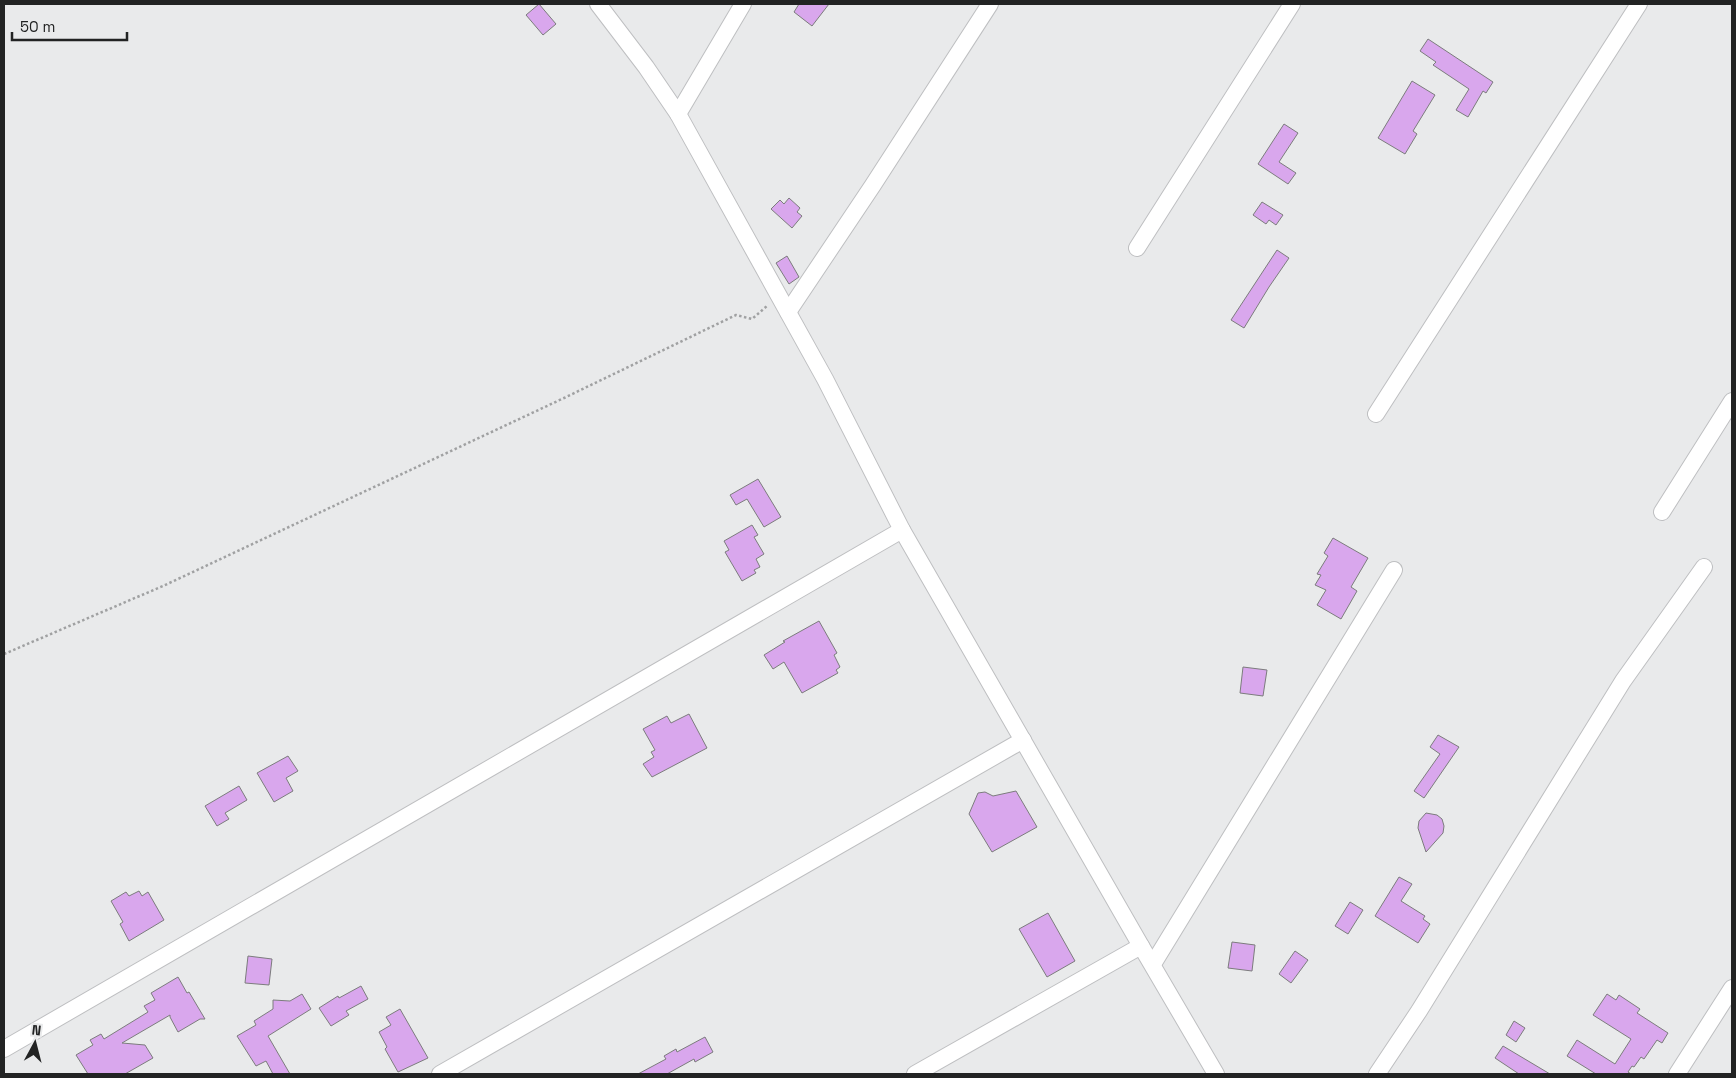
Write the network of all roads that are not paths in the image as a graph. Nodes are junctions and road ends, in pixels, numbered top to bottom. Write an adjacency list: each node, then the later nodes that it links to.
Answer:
1 (598, 4): 6 (street)
2 (743, 4): 6 (street)
3 (990, 4): 8 (street)
4 (1292, 4): 7 (street)
5 (1639, 4): 10 (street)
6 (678, 114): 8 (street)
7 (1137, 248)
8 (788, 312): 12 (street)
9 (1732, 401): 11 (street)
10 (1376, 414)
11 (1662, 512)
12 (902, 530): 15 (street); 19 (street)
13 (1704, 567): 23 (street)
14 (1394, 570): 17 (street)
15 (1023, 740): 16 (street); 20 (street)
16 (1140, 946): 17 (street); 21 (street)
17 (1152, 964): 22 (street)
18 (1732, 988): 24 (street)
19 (4, 1049)
20 (440, 1074)
21 (915, 1074)
22 (1216, 1074)
23 (1377, 1074)
24 (1677, 1074)

